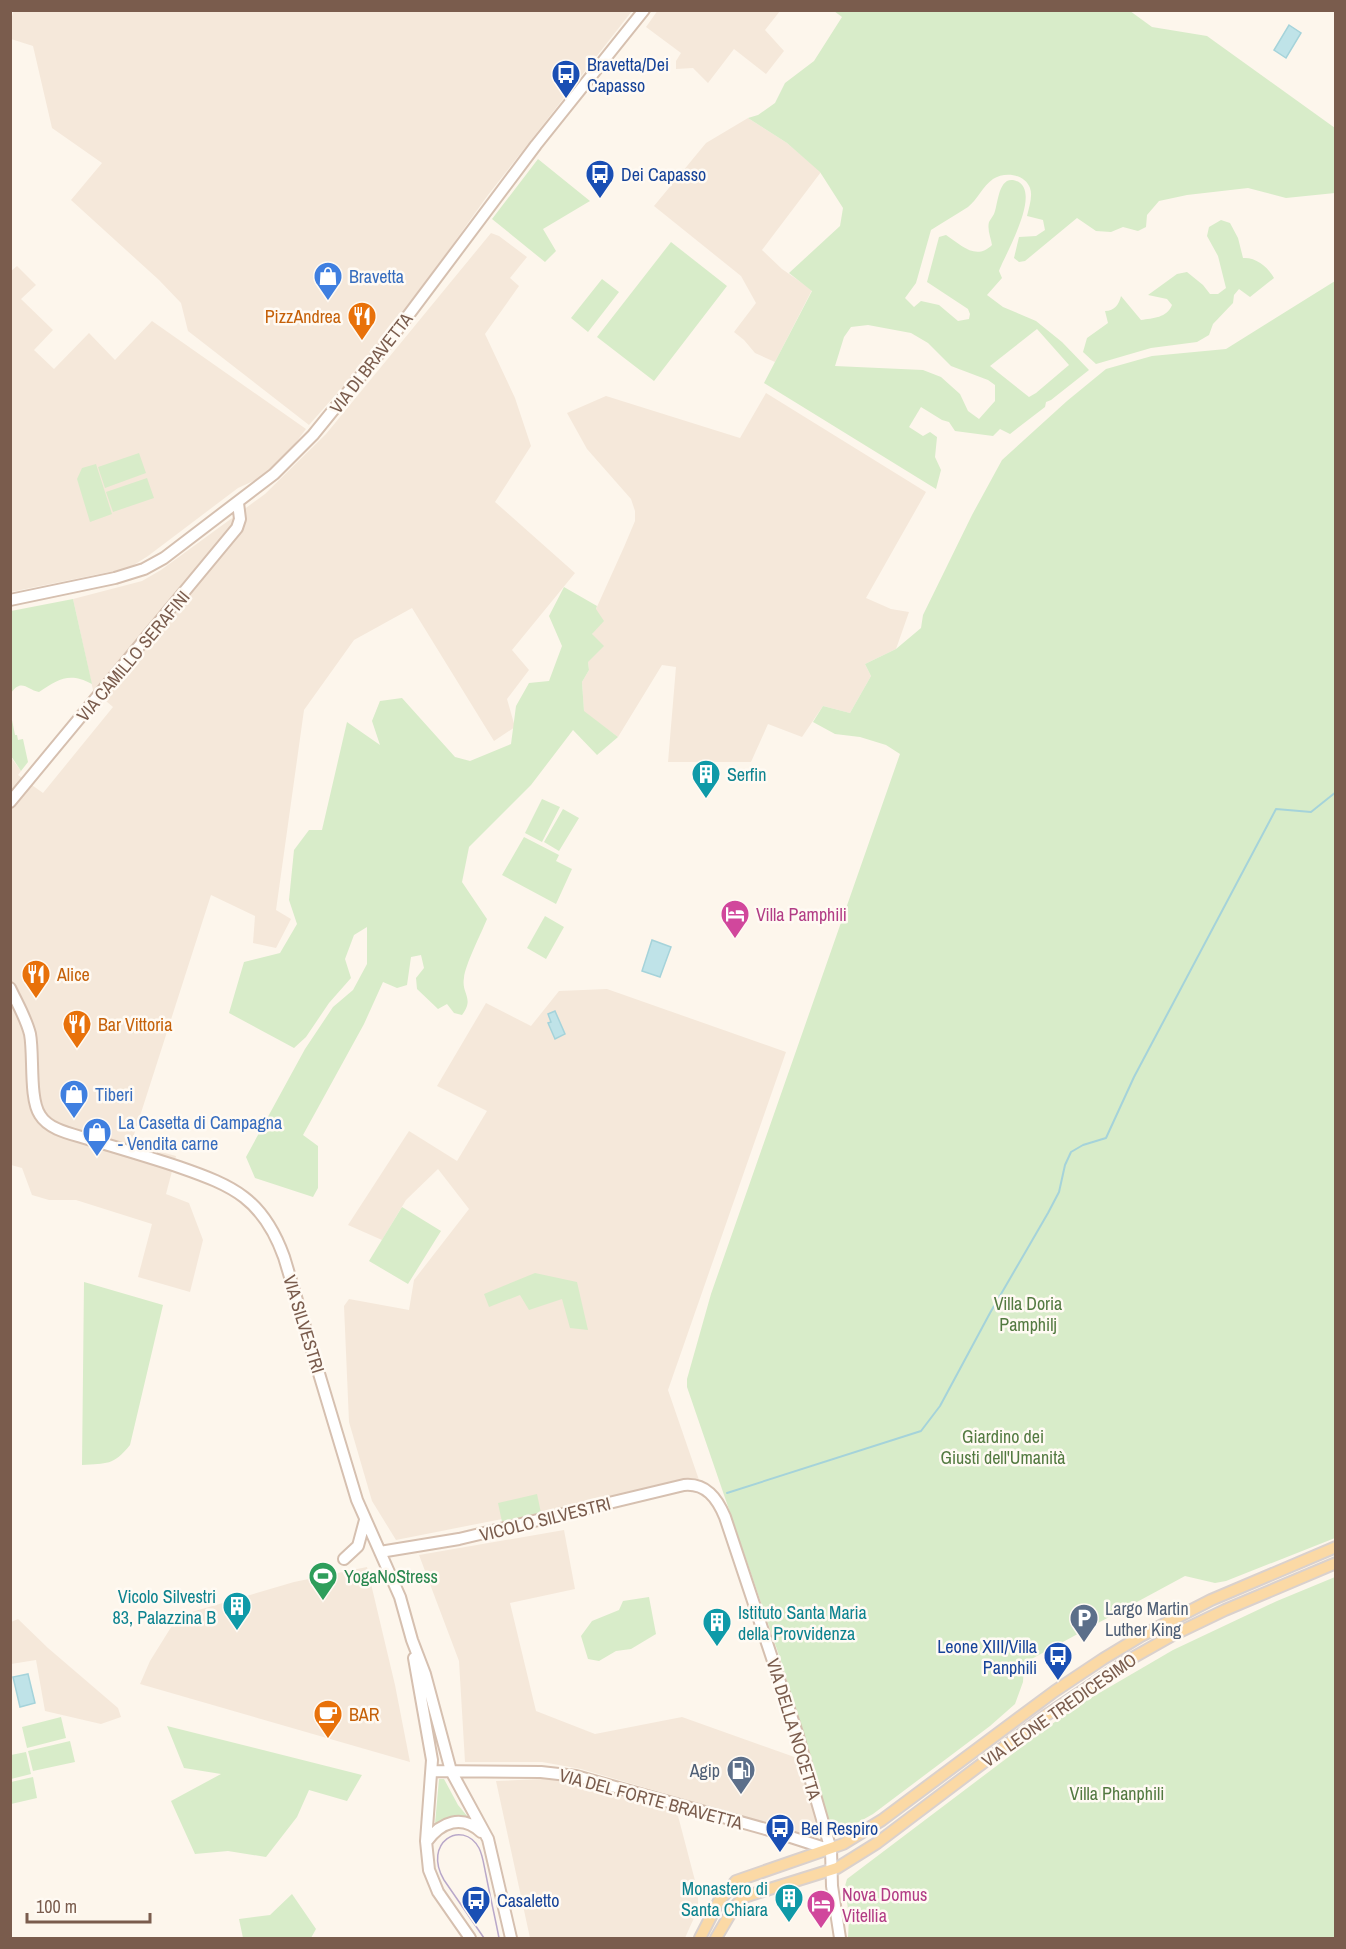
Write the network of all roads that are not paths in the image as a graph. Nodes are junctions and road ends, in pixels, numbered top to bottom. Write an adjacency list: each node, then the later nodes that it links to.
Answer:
1 (644, 10): 2 (main road, VIA DI BRAVETTA)
2 (238, 503): 3 (main road, VIA DI BRAVETTA); 4 (main road, VIA CAMILLO SERAFINI)
3 (10, 600)
4 (10, 802)
5 (10, 988): 7 (main road, VIA SILVESTRI)
6 (708, 1491): 9 (main road, VICOLO SILVESTRI); 17 (main road, VIA DELLA NOCETTA)
7 (365, 1520): 9 (main road, VIA SILVESTRI); 10 (main road)
8 (1335, 1547): 17 (main road, VIA LEONE TREDICESIMO)
9 (380, 1552): 12 (main road, VIA SILVESTRI)
10 (344, 1559)
11 (1335, 1563): 18 (main road, VIA LEONE TREDICESIMO)
12 (412, 1640): 13 (main road, VIA SILVESTRI); 14 (main road, VIA SILVESTRI)
13 (432, 1771): 14 (main road, VIA DEL FORTE BRAVETTA); 16 (main road, VIA SILVESTRI)
14 (450, 1771): 15 (main road, VIA SILVESTRI); 17 (main road, VIA DEL FORTE BRAVETTA)
15 (488, 1839): 16 (main road); 20 (main road, VIA SILVESTRI)
16 (426, 1841): 19 (main road, VIA SILVESTRI)
17 (831, 1850): 18 (main road, VIA DELLA NOCETTA); 21 (main road, VIA LEONE TREDICESIMO)
18 (832, 1870): 22 (main road, VIA LEONE TREDICESIMO); 23 (main road, VIA DELLA NOCETTA)
19 (470, 1938)
20 (512, 1938)
21 (700, 1938)
22 (717, 1938)
23 (840, 1938)

